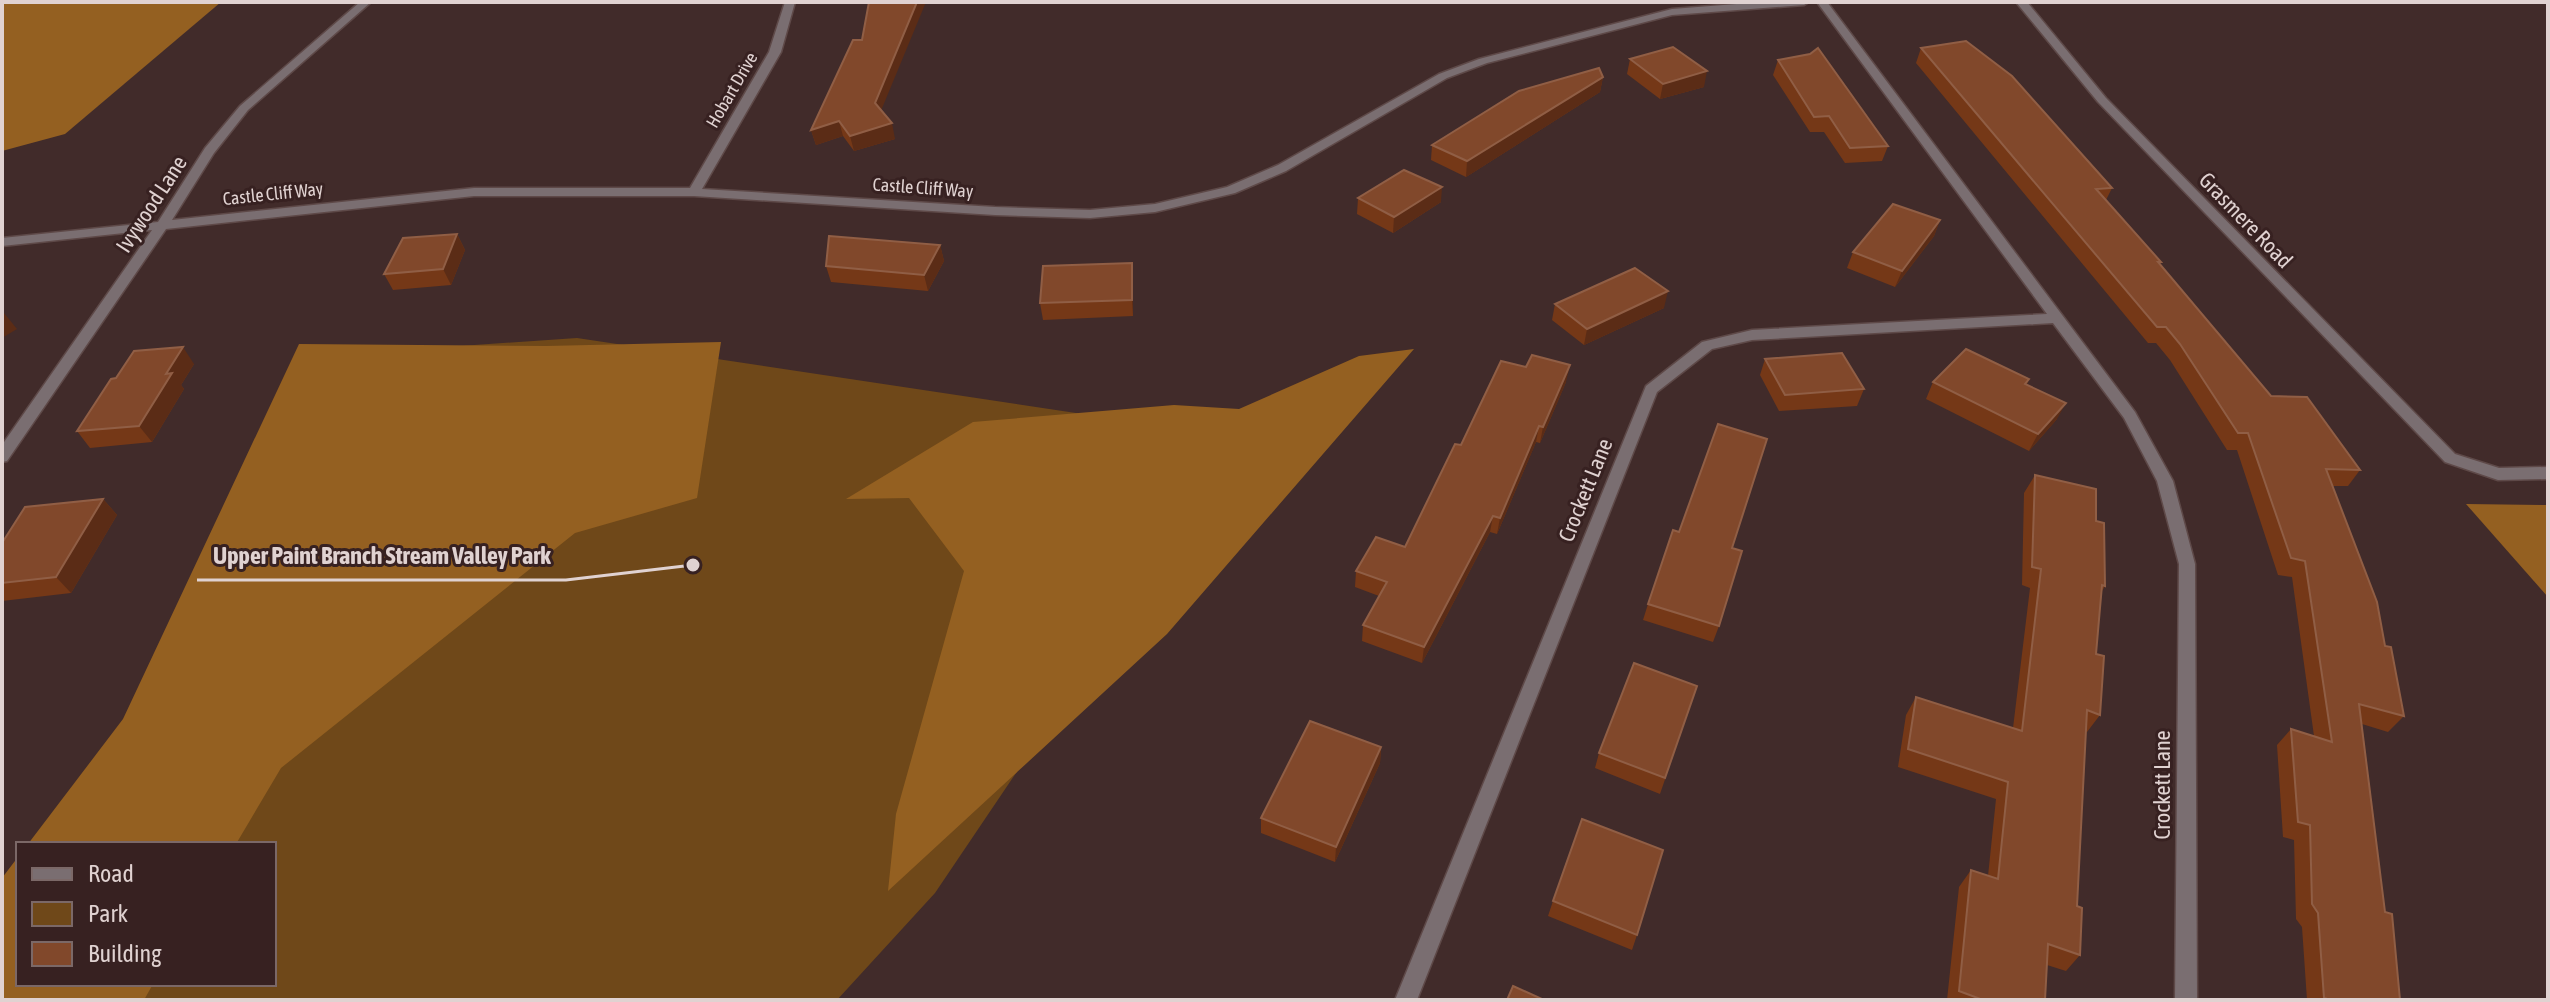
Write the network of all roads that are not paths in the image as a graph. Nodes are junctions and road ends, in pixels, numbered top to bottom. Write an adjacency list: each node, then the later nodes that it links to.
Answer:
1 (366, 2): 7 (street, Ivywood Lane)
2 (790, 2): 6 (street, Hobart Drive)
3 (1804, 2): 6 (street, Castle Cliff Way)
4 (1822, 2): 9 (street, Crockett Lane)
5 (2021, 2): 11 (street, Grasmere Road)
6 (694, 192): 7 (street, Castle Cliff Way)
7 (164, 222): 8 (street, Castle Cliff Way); 10 (street, Ivywood Lane)
8 (2, 242)
9 (2057, 318): 12 (street, Crockett Lane); 13 (street, Crockett Lane)
10 (2, 457)
11 (2548, 473)
12 (1406, 1000)
13 (2186, 1000)

